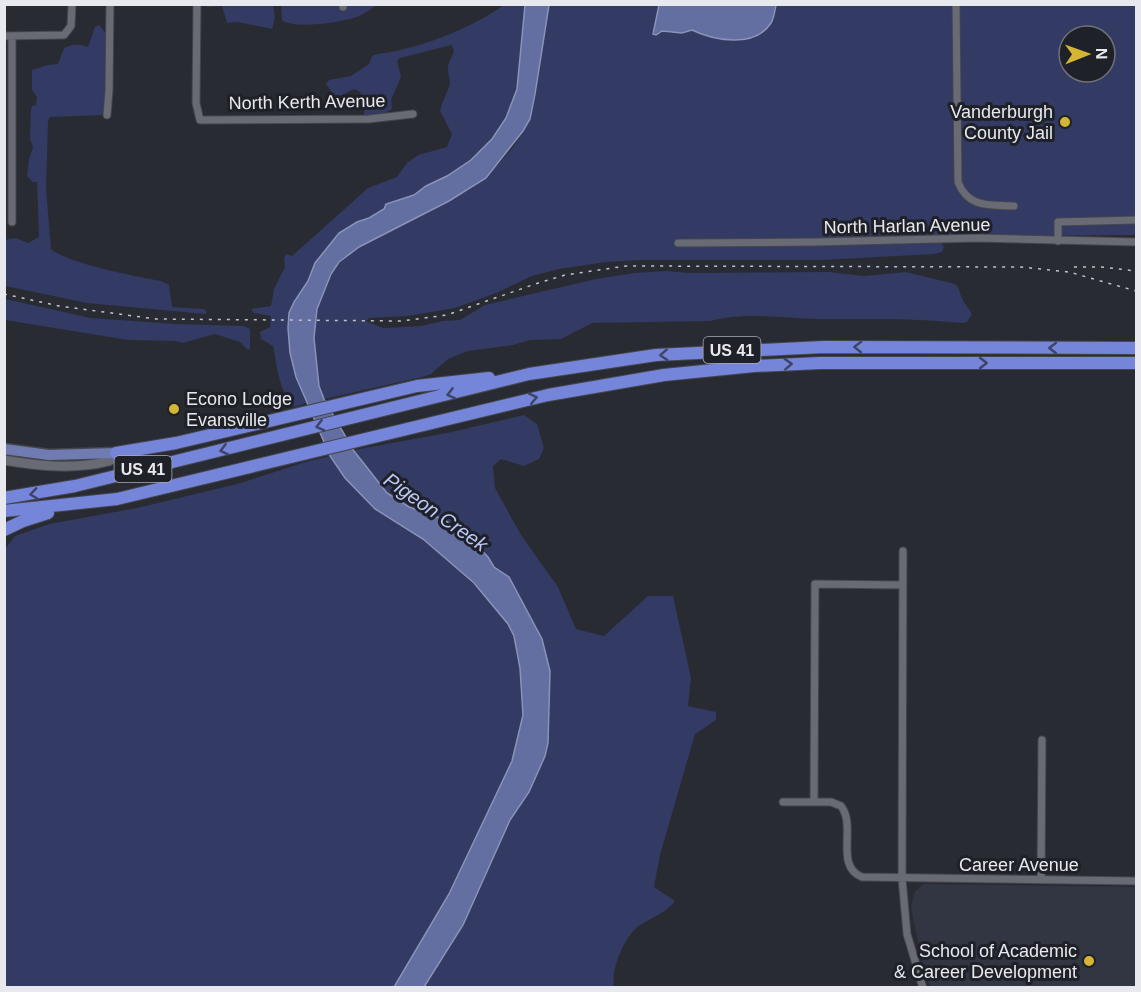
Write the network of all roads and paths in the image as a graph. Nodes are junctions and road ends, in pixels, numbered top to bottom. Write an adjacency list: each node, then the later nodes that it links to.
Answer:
1 (72, 4): 5 (street)
2 (110, 4): 8 (street)
3 (196, 4): 7 (street, North Kerth Avenue)
4 (958, 6): 11 (street)
5 (8, 36): 6 (street)
6 (8, 86): 9 (street)
7 (413, 114)
8 (107, 115)
9 (8, 138): 10 (street)
10 (8, 188): 13 (street)
11 (1014, 206)
12 (1137, 220): 14 (street)
13 (12, 222)
14 (1058, 241): 15 (street, North Harlan Avenue); 16 (street, North Harlan Avenue)
15 (1137, 242)
16 (678, 243)
17 (1137, 348): 19 (highway, US 41, one-way to 19)
18 (1137, 363): 24 (highway, US 41, one-way to 18)
19 (529, 375): 21 (highway); 23 (highway, US 41, one-way to 23)
20 (4, 449): 21 (main road)
21 (116, 453): 22 (street)
22 (4, 460)
23 (4, 498)
24 (88, 503): 25 (highway, US 41); 26 (highway)
25 (4, 511)
26 (4, 530)
27 (903, 551): 28 (street)
28 (903, 585): 31 (street); 32 (street)
29 (1042, 740): 33 (street)
30 (783, 802): 31 (street)
31 (814, 802): 32 (street, Career Avenue)
32 (902, 878): 33 (street, Career Avenue); 35 (street)
33 (1041, 879): 34 (street, Career Avenue)
34 (1137, 881)
35 (923, 987)

